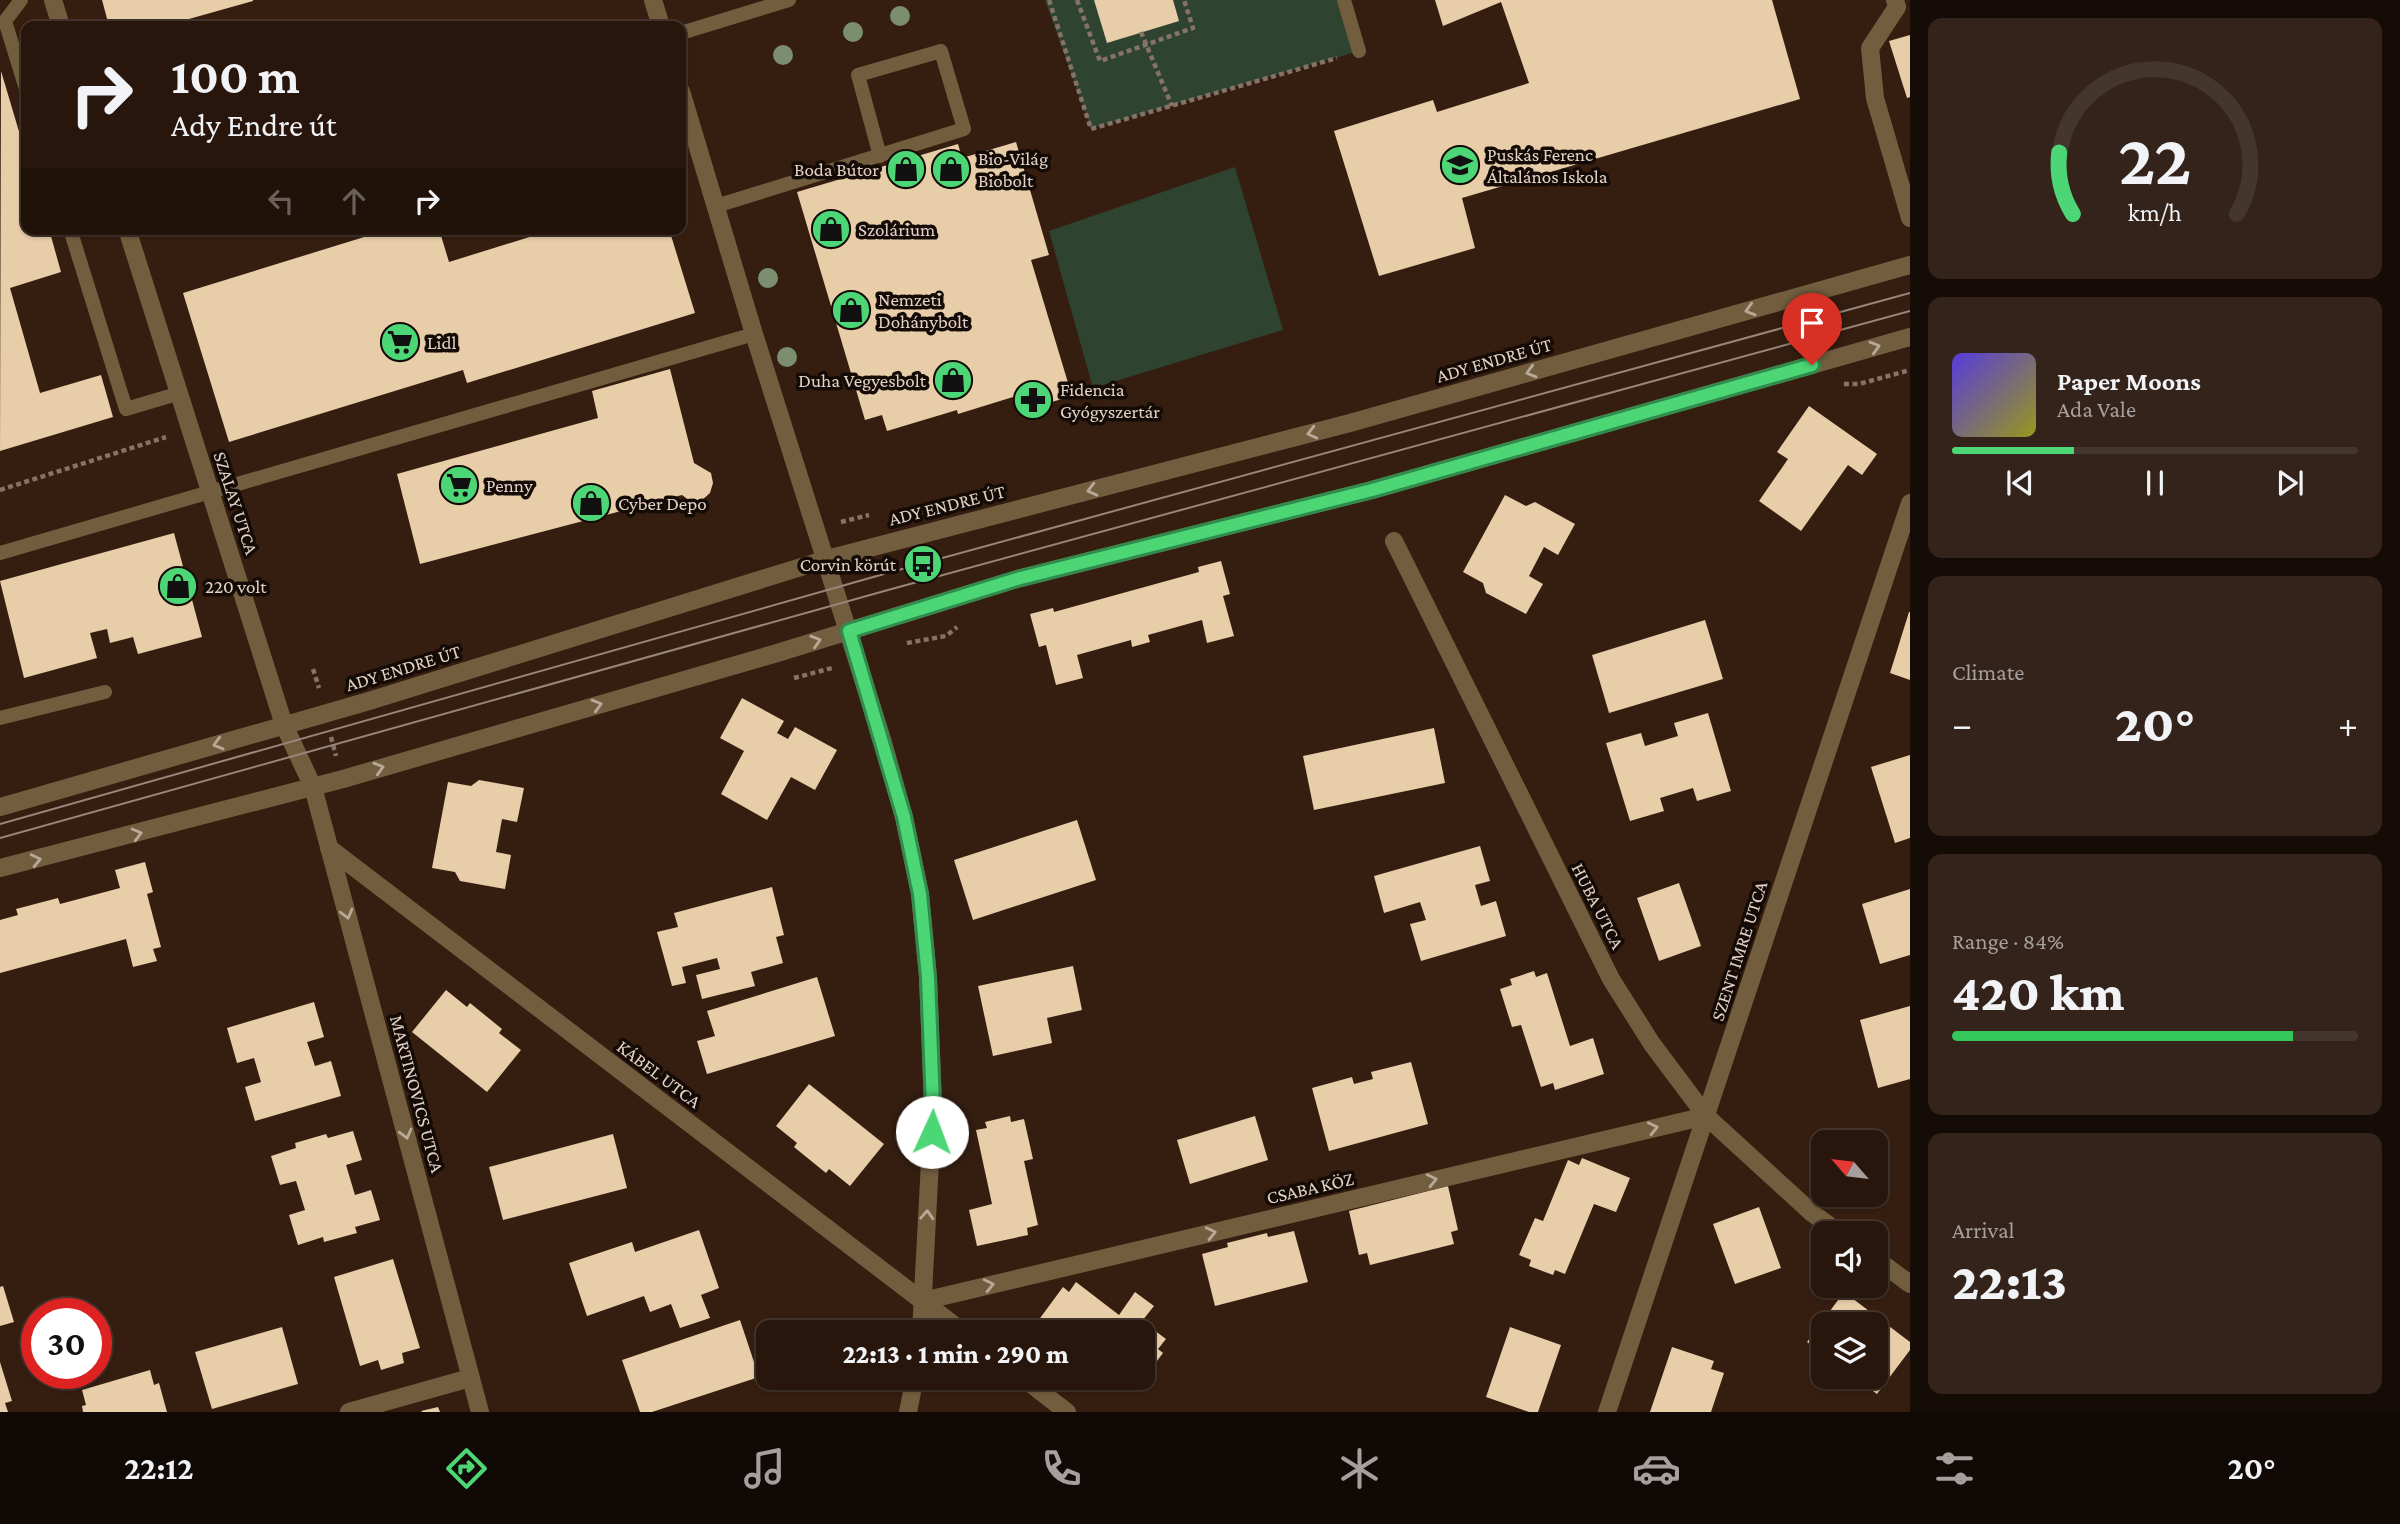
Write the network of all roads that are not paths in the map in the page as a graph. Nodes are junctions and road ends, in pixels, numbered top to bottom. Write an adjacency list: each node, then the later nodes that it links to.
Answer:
1 (21, 0): 11 (lane)
2 (53, 0): 7 (street)
3 (653, 0): 8 (street)
4 (789, 0): 9 (lane)
5 (1344, 0): 10 (lane)
6 (1900, 3): 15 (street)
7 (59, 21)
8 (659, 21)
9 (686, 31)
10 (1359, 51)
11 (21, 73)
12 (686, 107): 14 (street)
13 (880, 156): 13 (lane); 14 (lane)
14 (716, 206): 19 (street)
15 (1910, 218)
16 (72, 235): 21 (lane)
17 (129, 235): 21 (street, SZALAY UTCA)
18 (1910, 265): 26 (street, ADY ENDRE ÚT, one-way to 26)
19 (754, 334): 22 (lane); 26 (street)
20 (1910, 337): 27 (street, one-way to 20)
21 (180, 393): 22 (street, SZALAY UTCA)
22 (211, 492): 25 (lane); 30 (street, SZALAY UTCA)
23 (1910, 503): 35 (street, SZENT IMRE UTCA)
24 (1394, 541): 35 (street, HUBA UTCA)
25 (0, 553)
26 (827, 559): 27 (street); 30 (street, ADY ENDRE ÚT)
27 (849, 631): 31 (street, one-way to 27); 39 (street, one-way to 27)
28 (105, 691): 29 (lane)
29 (0, 718)
30 (284, 725): 31 (street, SZALAY UTCA); 32 (street, ADY ENDRE ÚT, one-way to 32)
31 (313, 786): 33 (street, MARTINOVICS UTCA); 34 (street, one-way to 31)
32 (0, 807)
33 (329, 848): 39 (street, KÁBEL UTCA); 42 (street, MARTINOVICS UTCA, one-way to 42)
34 (0, 868)
35 (1706, 1116): 36 (street, HUBA UTCA); 39 (street, CSABA KÖZ, one-way to 35); 49 (street, SZENT IMRE UTCA)
36 (1823, 1221)
37 (1888, 1268): 38 (street)
38 (1910, 1284)
39 (923, 1301): 40 (street); 41 (street, KÁBEL UTCA)
40 (922, 1320)
41 (948, 1320)
42 (470, 1378): 45 (street); 46 (street, MARTINOVICS UTCA)
43 (912, 1390): 47 (street)
44 (1039, 1390): 48 (street)
45 (349, 1412)
46 (480, 1412)
47 (908, 1412)
48 (1067, 1412)
49 (1607, 1412)

